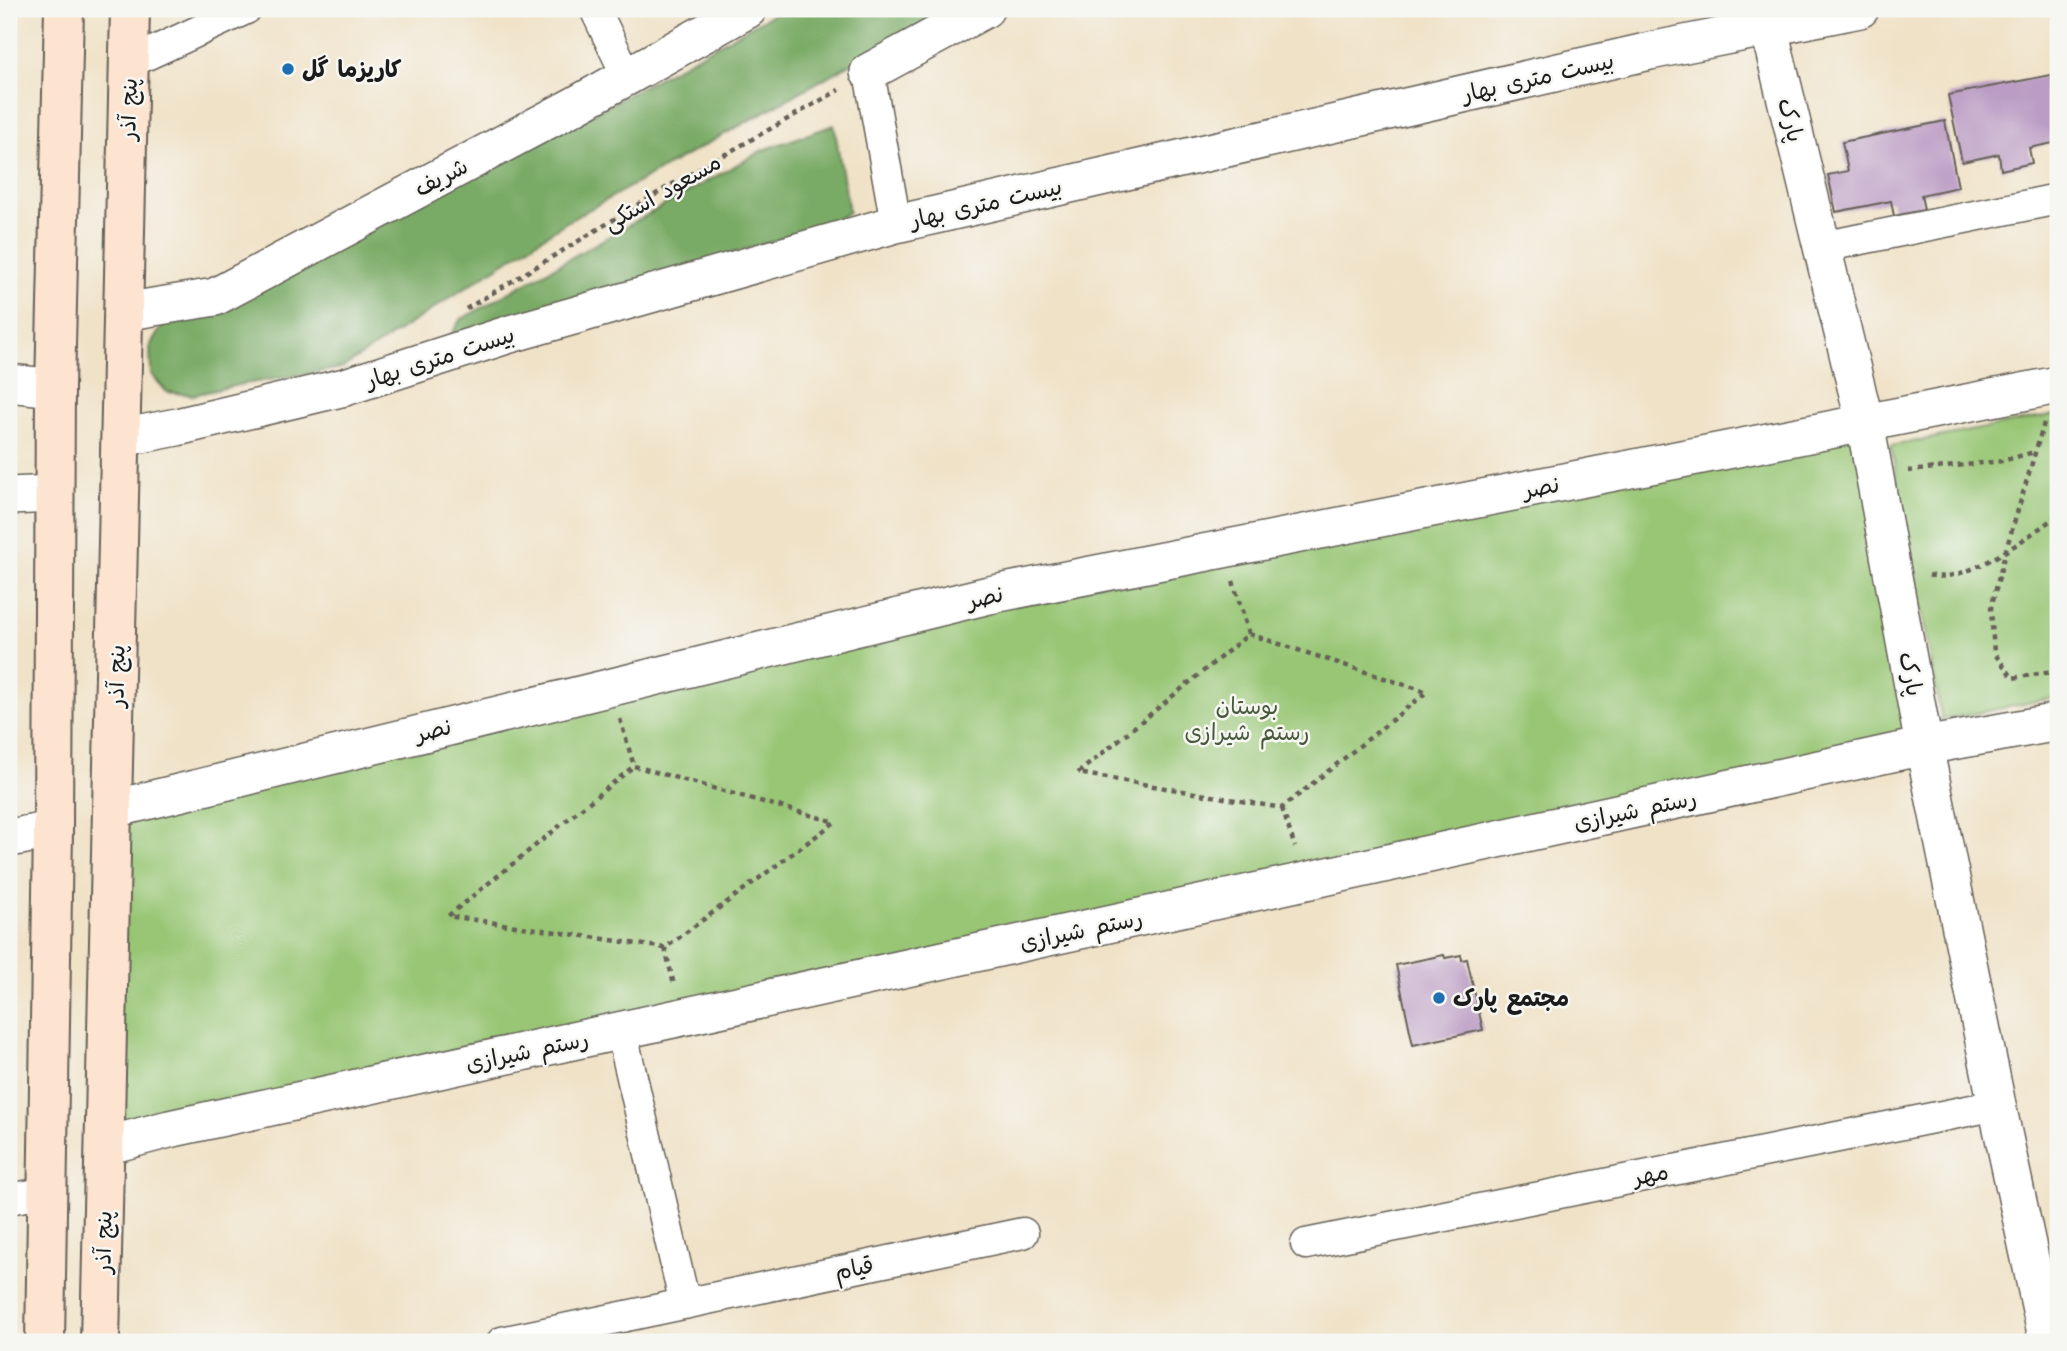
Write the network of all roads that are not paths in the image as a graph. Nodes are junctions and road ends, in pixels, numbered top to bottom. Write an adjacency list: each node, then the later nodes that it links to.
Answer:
1 (64, 9): 17 (main road)
2 (130, 9): 9 (main road, پنج آذر)
3 (246, 9): 9 (street)
4 (595, 9): 11 (street)
5 (748, 9): 11 (street, شریف)
6 (985, 9): 10 (street)
7 (1860, 9): 8 (street, بیست متری بهار)
8 (1766, 18): 13 (street, بیست متری بهار); 14 (street, پارک)
9 (130, 63): 15 (main road, پنج آذر)
10 (869, 72): 13 (street)
11 (627, 76): 15 (street, شریف)
12 (2058, 199): 14 (street)
13 (896, 224): 20 (street, بیست متری بهار)
14 (1822, 247): 19 (street, پارک)
15 (123, 312): 20 (main road, پنج آذر)
16 (9, 383): 17 (street)
17 (55, 388): 21 (main road)
18 (2052, 401): 19 (street, نصر)
19 (1865, 423): 24 (street, پارک); 25 (street, نصر)
20 (121, 438): 25 (main road, پنج آذر)
21 (54, 494): 22 (street); 26 (main road)
22 (9, 496)
23 (2058, 722): 24 (street, رستم شیرازی)
24 (1924, 747): 28 (street, رستم شیرازی); 29 (street, پارک)
25 (113, 809): 30 (main road, پنج آذر)
26 (53, 830): 27 (street); 31 (main road)
27 (9, 838)
28 (621, 1031): 30 (street, رستم شیرازی); 35 (street)
29 (1997, 1105): 34 (street, مهر); 39 (street, پارک)
30 (105, 1146): 37 (main road, پنج آذر)
31 (48, 1192): 32 (street); 36 (main road)
32 (9, 1199)
33 (1023, 1233): 35 (street, قیام)
34 (1306, 1244)
35 (685, 1304): 38 (street, قیام)
36 (46, 1342)
37 (100, 1342)
38 (502, 1342)
39 (2048, 1342)

